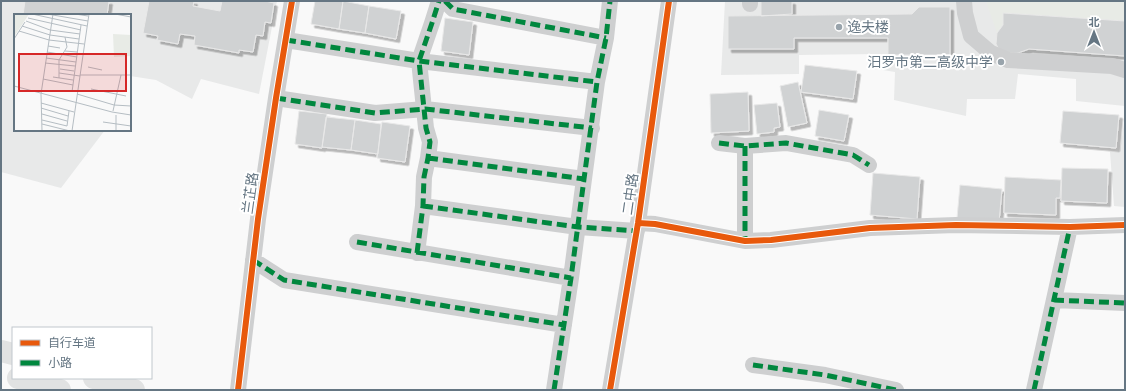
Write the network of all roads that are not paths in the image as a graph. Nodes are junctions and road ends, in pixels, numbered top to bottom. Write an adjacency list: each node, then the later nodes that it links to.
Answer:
1 (292, 1): 8 (street, 兰芷路)
2 (439, 1): 9 (street)
3 (445, 1): 7 (street)
4 (610, 1): 7 (street)
5 (669, 1): 24 (street, 二中路)
6 (964, 1): 10 (street)
7 (606, 38): 11 (street)
8 (286, 40): 9 (street); 12 (street, 兰芷路)
9 (419, 61): 11 (street); 13 (street)
10 (1125, 70)
11 (597, 82): 14 (street)
12 (276, 98): 13 (street); 28 (street, 兰芷路)
13 (424, 109): 14 (street); 17 (street)
14 (592, 128): 19 (street)
15 (719, 143): 16 (street)
16 (745, 146): 18 (street); 25 (street)
17 (428, 158): 19 (street); 20 (street)
18 (869, 165)
19 (584, 179): 23 (street)
20 (423, 206): 23 (street); 27 (street)
21 (1125, 225): 22 (street)
22 (1070, 226): 25 (street); 30 (street)
23 (578, 227): 24 (street); 29 (street)
24 (637, 227): 25 (street); 44 (street, 二中路)
25 (745, 241)
26 (357, 242): 27 (street)
27 (417, 252): 29 (street)
28 (254, 260): 32 (street); 42 (street, 兰芷路)
29 (572, 278): 32 (street)
30 (1054, 300): 31 (street); 46 (street)
31 (1125, 303)
32 (564, 325): 43 (street)
33 (1, 351): 34 (highway)
34 (12, 354)
35 (753, 366): 45 (street)
36 (1, 373): 37 (highway)
37 (12, 377)
38 (22, 379): 40 (highway)
39 (97, 379): 41 (highway)
40 (60, 390)
41 (134, 390)
42 (238, 390)
43 (554, 390)
44 (610, 390)
45 (896, 390)
46 (1034, 390)

